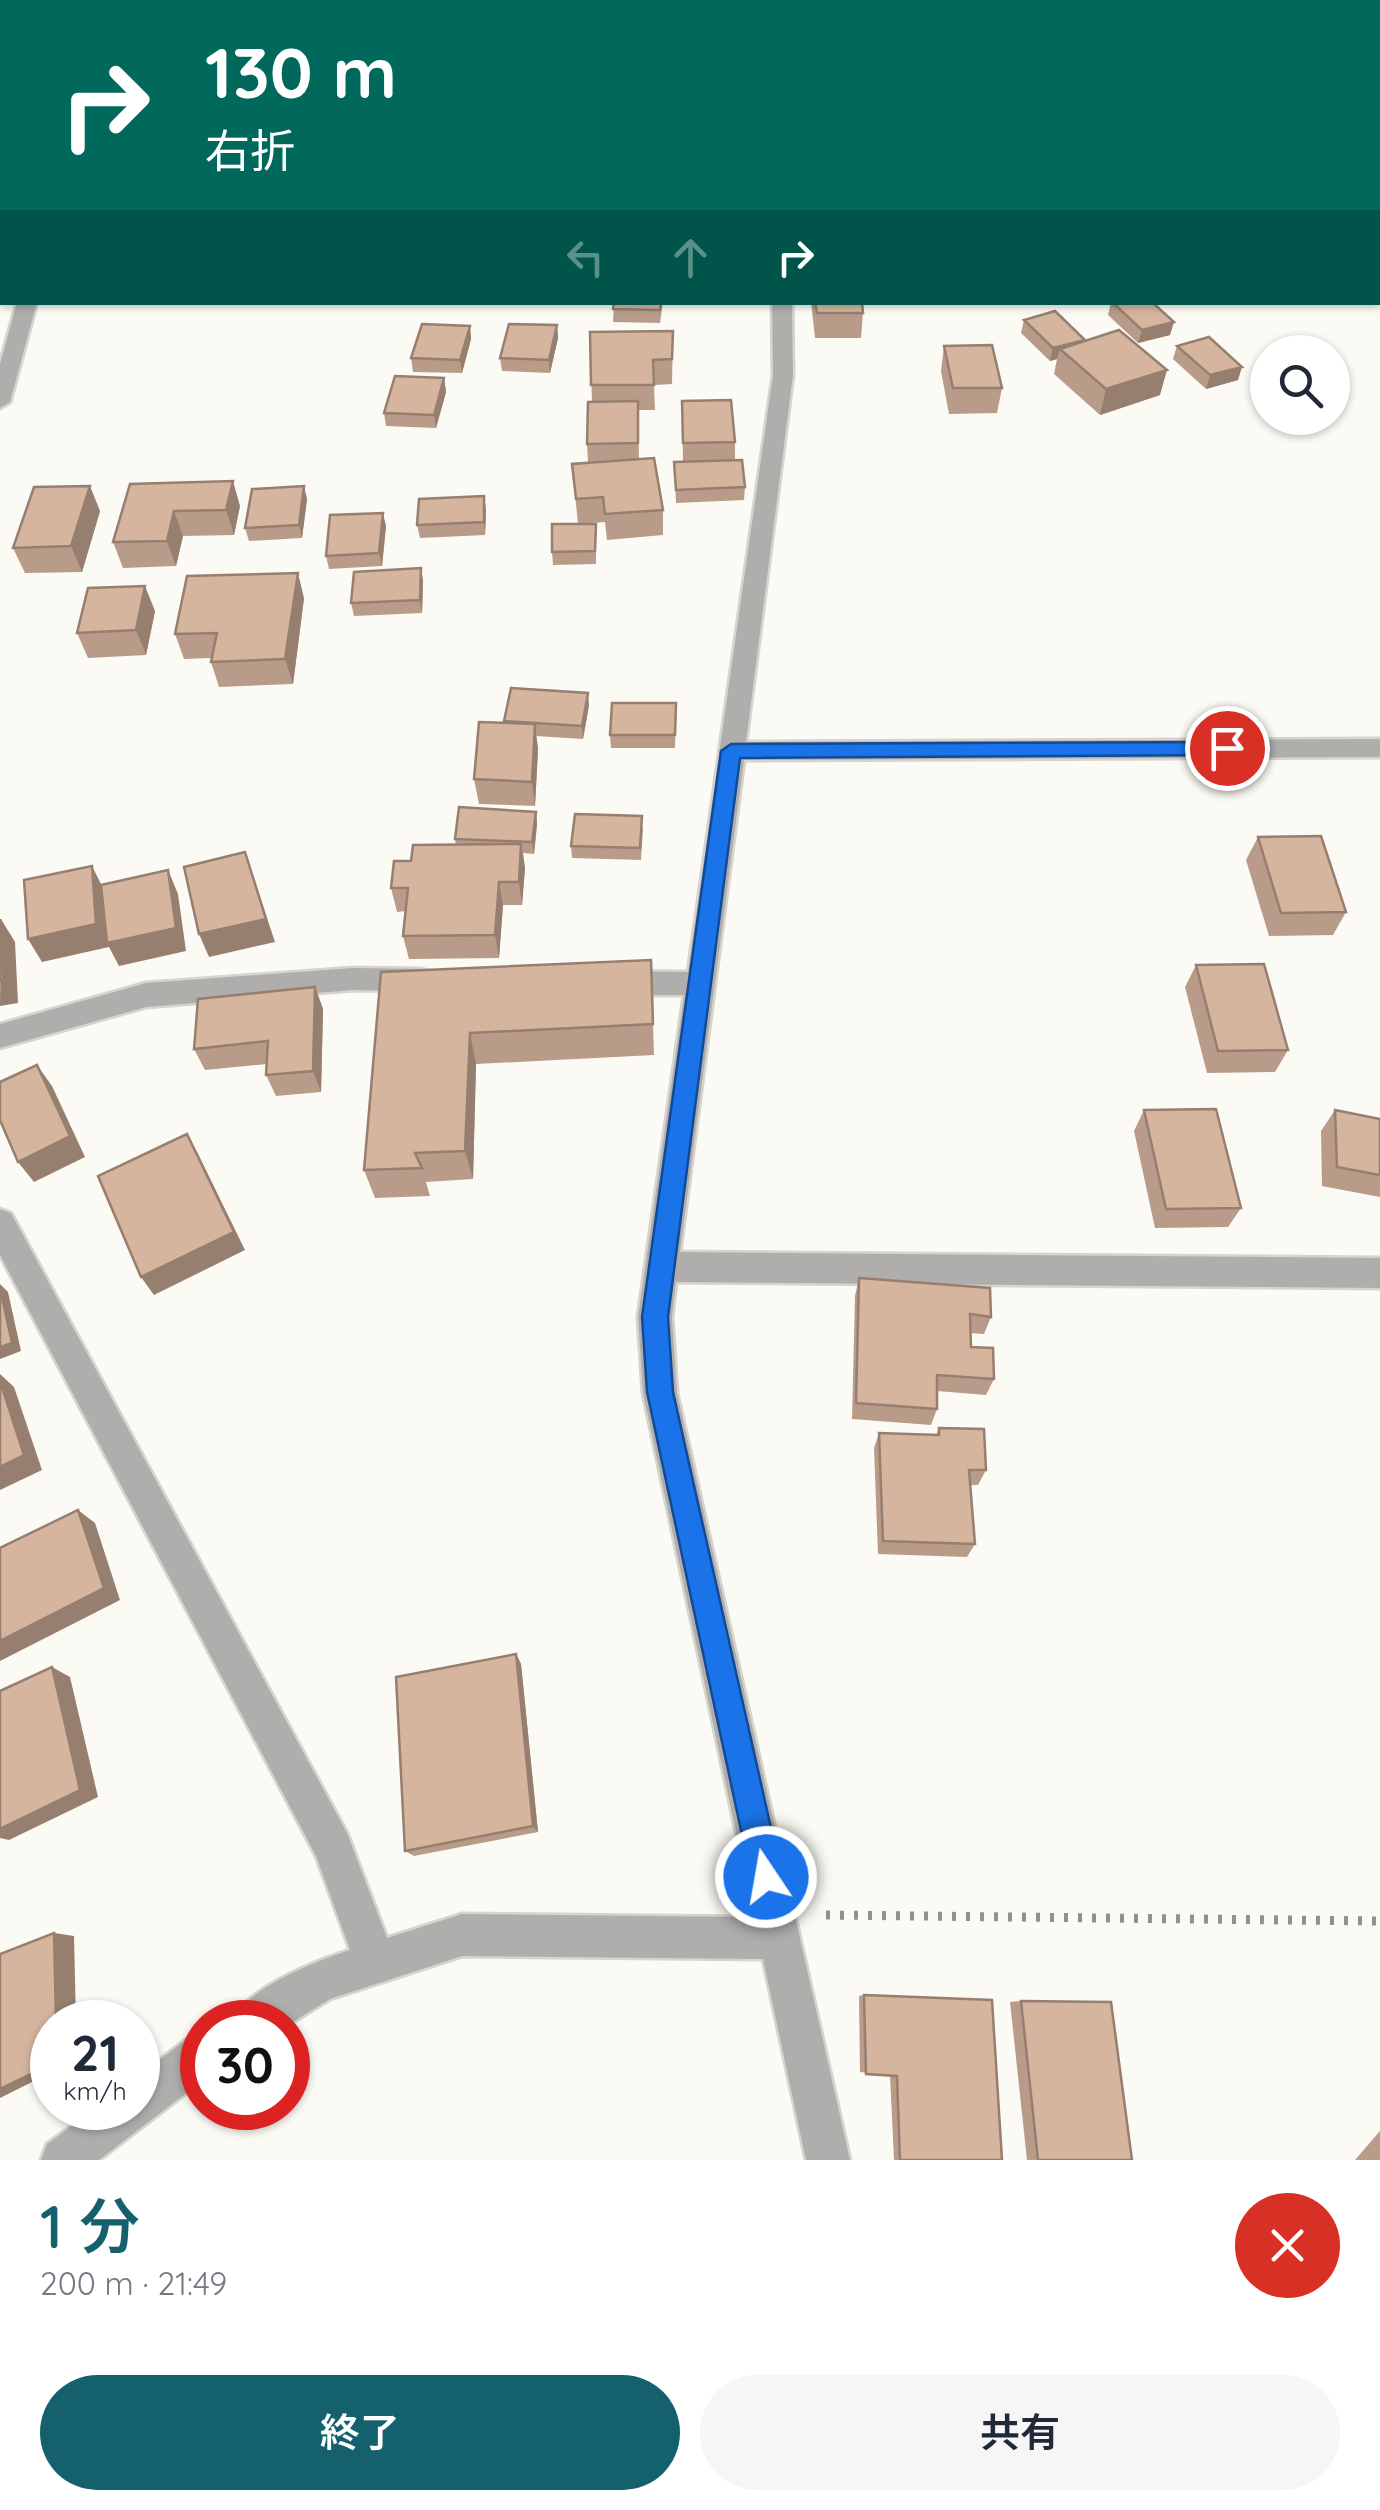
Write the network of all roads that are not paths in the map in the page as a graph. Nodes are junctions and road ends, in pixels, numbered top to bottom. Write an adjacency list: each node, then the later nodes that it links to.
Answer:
1 (26, 305): 3 (street)
2 (782, 305): 5 (street)
3 (0, 402)
4 (1380, 748): 5 (street)
5 (731, 751): 8 (street)
6 (449, 980): 9 (street)
7 (584, 982): 8 (street)
8 (699, 984): 11 (street)
9 (0, 1036)
10 (0, 1223): 14 (street)
11 (661, 1268): 12 (street); 13 (street)
12 (1380, 1273)
13 (777, 1926): 14 (street); 20 (street)
14 (375, 1962): 15 (street)
15 (289, 2000)
16 (180, 2071): 17 (street)
17 (160, 2086)
18 (103, 2130): 19 (street)
19 (63, 2160)
20 (828, 2160)

